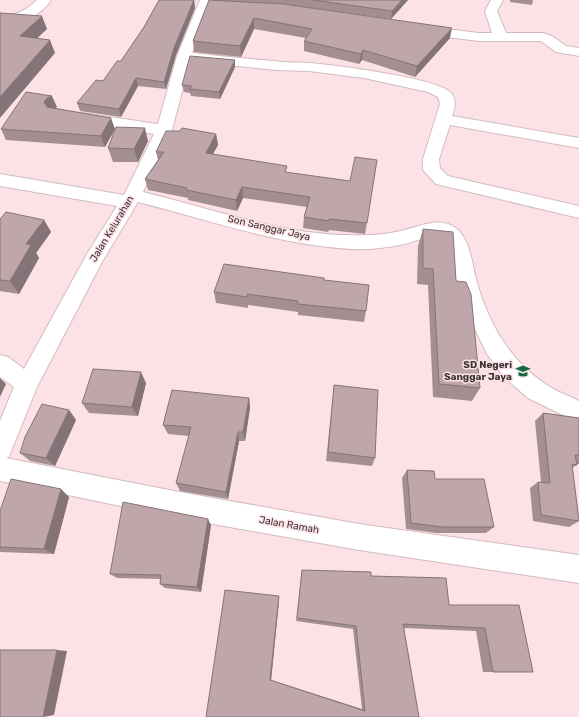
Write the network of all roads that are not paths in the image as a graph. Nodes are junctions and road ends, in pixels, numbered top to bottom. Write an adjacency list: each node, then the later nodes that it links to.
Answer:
1 (45, 0): 4 (street)
2 (497, 0): 6 (street)
3 (204, 3): 8 (street, Jalan Kelurahan)
4 (0, 19)
5 (406, 27): 6 (street)
6 (501, 38): 7 (street)
7 (579, 52)
8 (184, 56): 10 (street); 11 (street, Jalan Kelurahan)
9 (66, 115): 11 (street)
10 (444, 119): 12 (street); 15 (street)
11 (164, 130): 14 (street, Jalan Kelurahan)
12 (579, 143)
13 (0, 180): 14 (street, Son Sanggar Jaya)
14 (131, 198): 17 (street, Jalan Kelurahan); 18 (street, Son Sanggar Jaya)
15 (579, 212)
16 (0, 364): 17 (street)
17 (27, 384): 19 (street, Jalan Kelurahan)
18 (579, 412)
19 (0, 449)
20 (0, 469): 21 (street, Jalan Ramah)
21 (579, 570)

